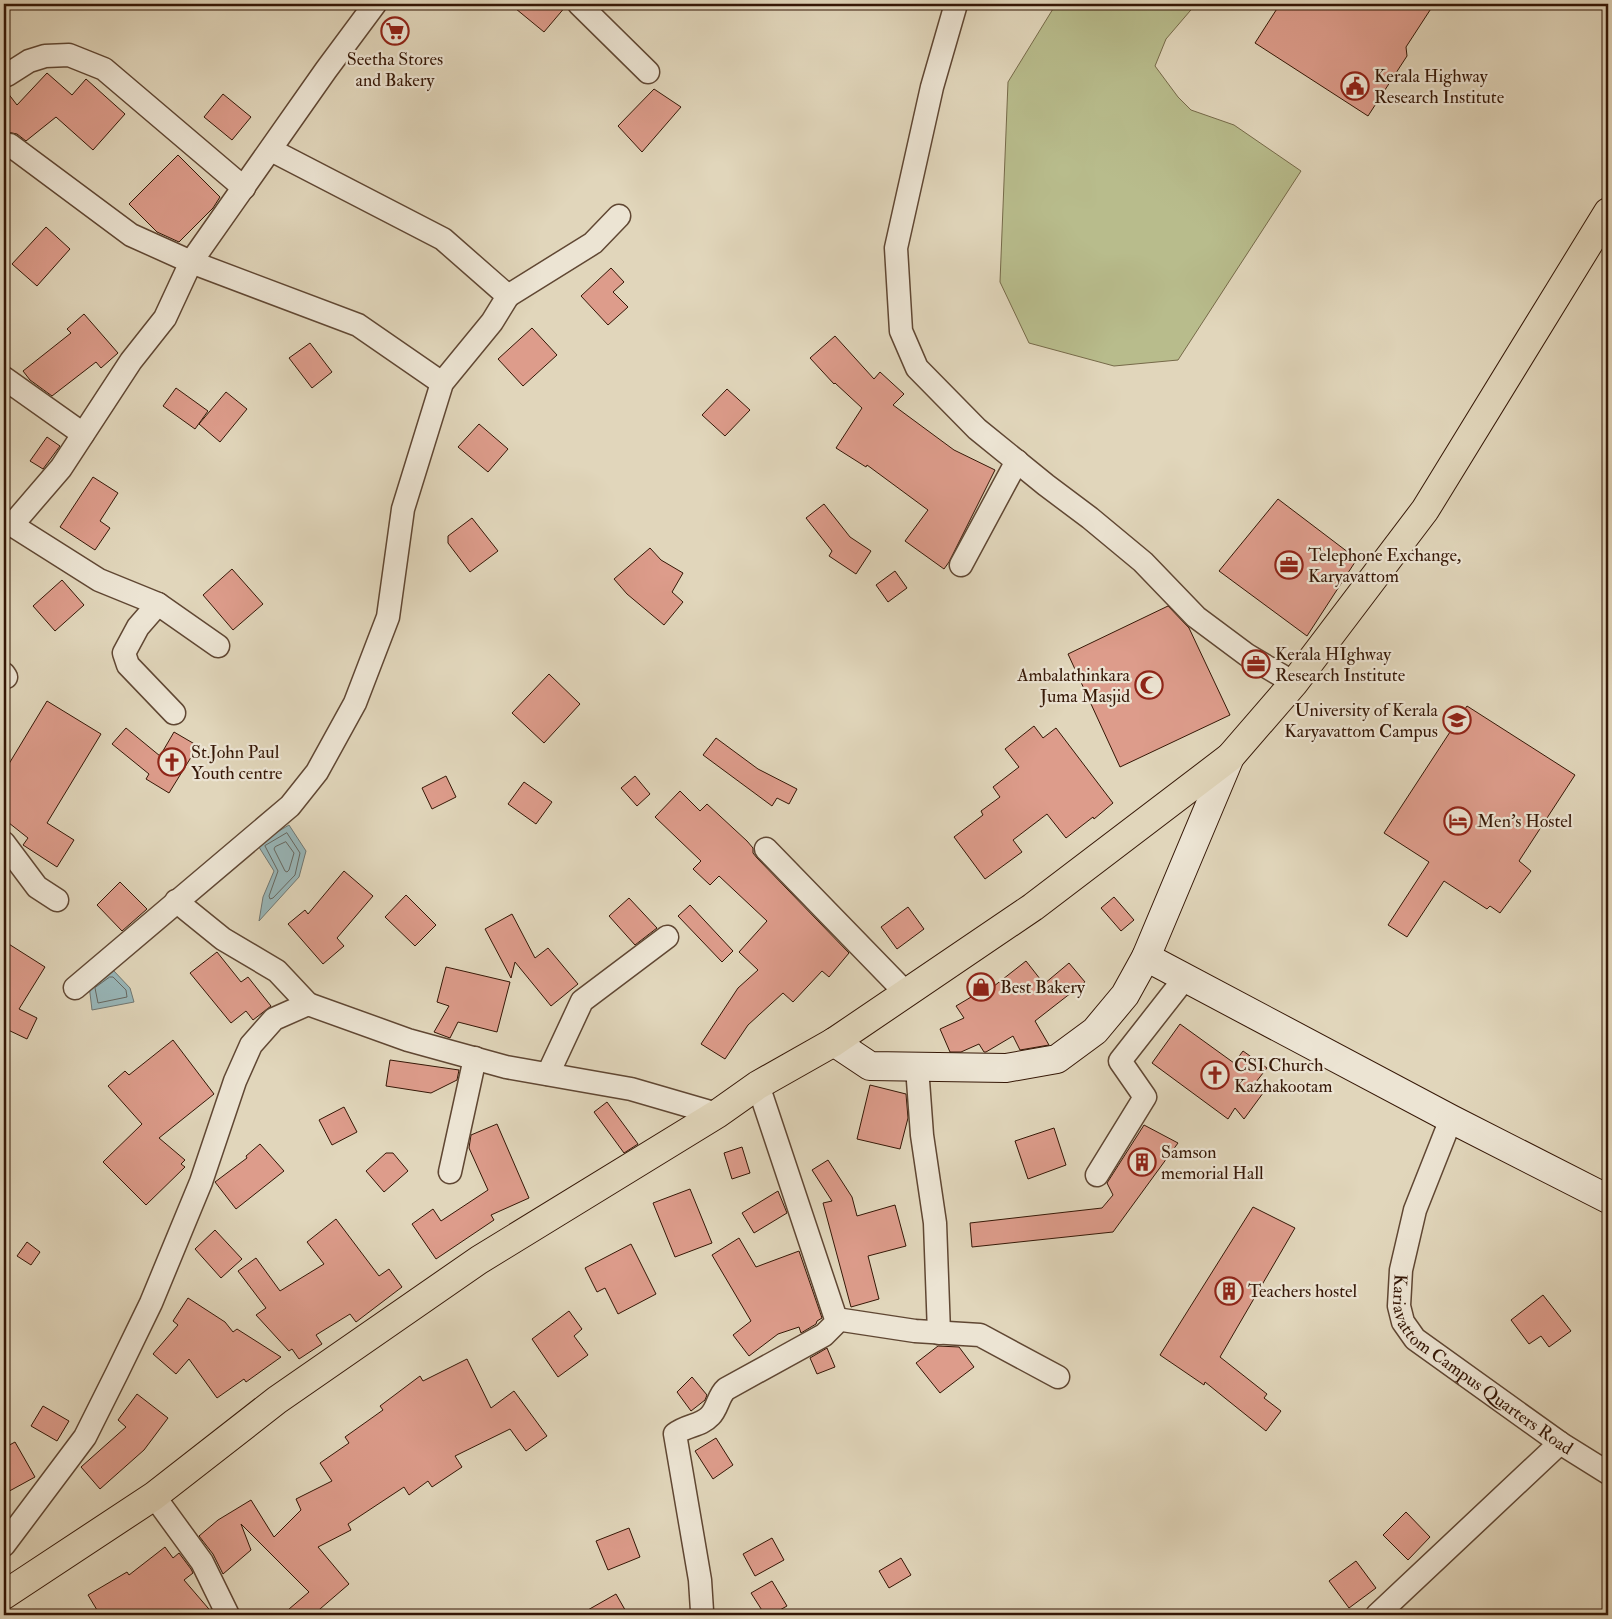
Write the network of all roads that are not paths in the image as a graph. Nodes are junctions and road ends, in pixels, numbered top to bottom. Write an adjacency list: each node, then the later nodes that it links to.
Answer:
1 (375, 4): 7 (street)
2 (579, 4): 4 (street)
3 (956, 4): 16 (street)
4 (648, 72)
5 (7, 75): 8 (street)
6 (10, 145): 11 (street)
7 (271, 150): 8 (street); 12 (street)
8 (244, 188): 11 (street)
9 (1608, 212): 21 (main road)
10 (619, 216): 12 (street)
11 (191, 262): 14 (street); 15 (street)
12 (508, 296): 14 (street)
13 (4, 378): 15 (street)
14 (442, 383): 27 (street)
15 (83, 434): 17 (street)
16 (1017, 460): 18 (street); 21 (street)
17 (8, 525): 19 (street)
18 (961, 565)
19 (158, 604): 20 (street); 22 (street)
20 (218, 646)
21 (1294, 683): 23 (main road)
22 (174, 713)
23 (1230, 757): 29 (main road); 32 (main road)
24 (4, 843): 26 (street)
25 (766, 849): 32 (street)
26 (57, 900)
27 (176, 902): 31 (street); 33 (street)
28 (667, 937): 37 (street)
29 (1146, 957): 30 (main road); 36 (main road)
30 (1185, 978): 40 (main road); 42 (street)
31 (75, 988)
32 (906, 993): 34 (main road)
33 (308, 1004): 35 (street); 50 (street)
34 (834, 1042): 36 (main road); 38 (main road)
35 (475, 1058): 37 (street); 41 (street)
36 (917, 1067): 45 (street)
37 (548, 1074): 39 (street)
38 (758, 1085): 39 (main road); 44 (street)
39 (717, 1114): 49 (main road)
40 (1451, 1119): 43 (main road); 47 (street, Kariavattom Campus Quarters Road)
41 (450, 1172)
42 (1096, 1175)
43 (1608, 1199)
44 (836, 1320): 45 (street); 53 (street)
45 (939, 1333): 46 (street)
46 (1058, 1377)
47 (1560, 1443): 48 (street, Kariavattom Campus Quarters Road); 54 (street)
48 (1608, 1473)
49 (154, 1496): 51 (main road); 52 (street)
50 (4, 1545)
51 (4, 1596)
52 (223, 1614)
53 (701, 1615)
54 (1377, 1615)

